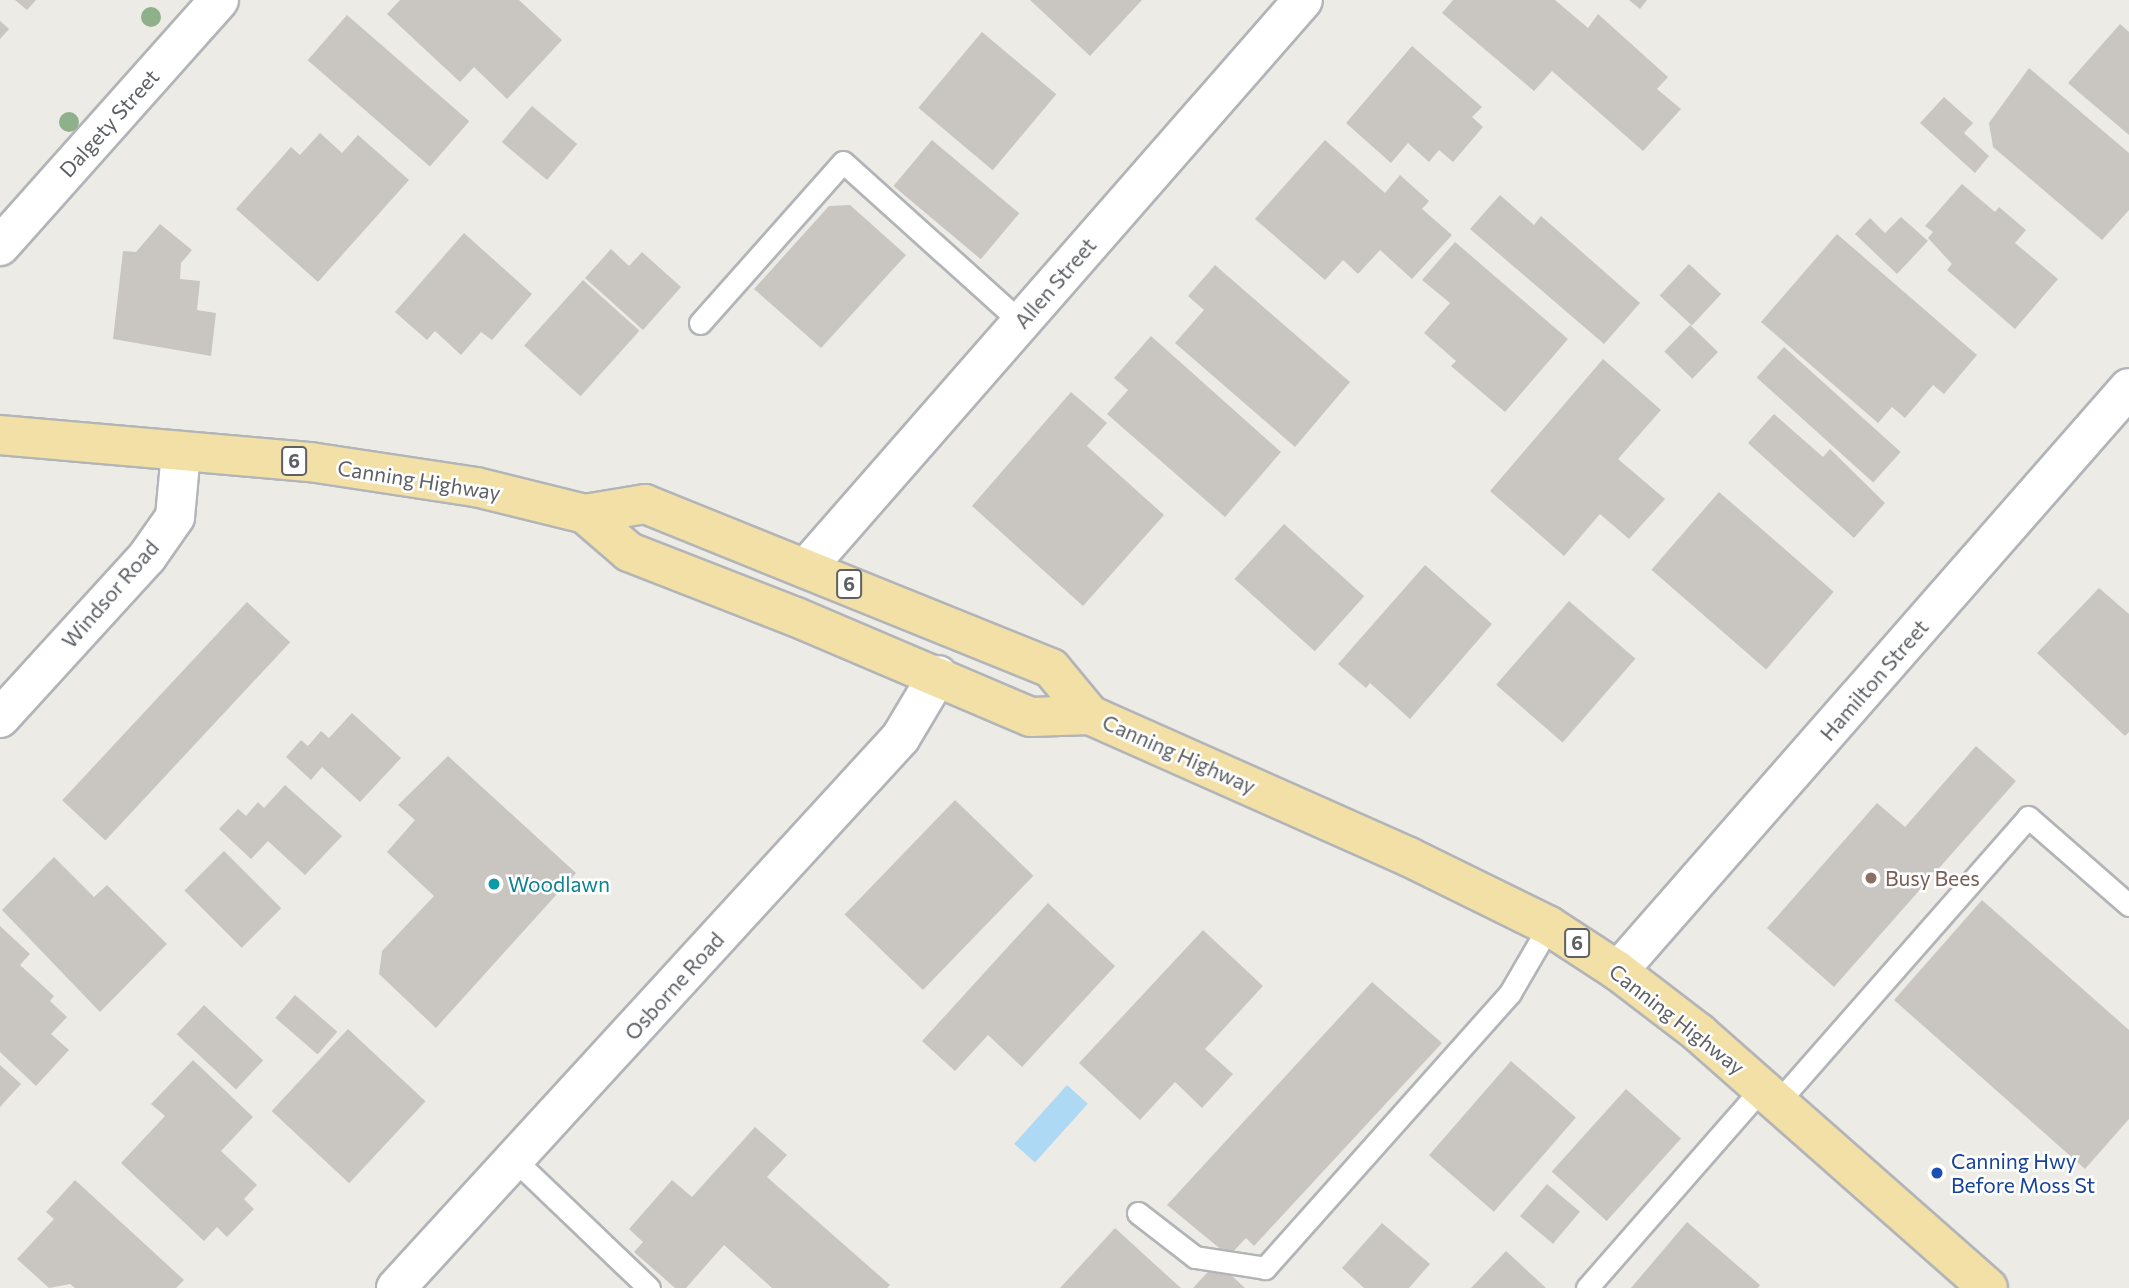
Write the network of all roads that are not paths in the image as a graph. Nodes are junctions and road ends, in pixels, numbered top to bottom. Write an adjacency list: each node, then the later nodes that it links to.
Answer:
1 (219, 0): 3 (street, Dalgety Street)
2 (1303, 0): 4 (street, Allen Street)
3 (0, 246)
4 (1021, 322): 5 (lane); 10 (street, Allen Street)
5 (700, 323)
6 (2129, 388): 16 (street, Hamilton Street)
7 (0, 435): 8 (highway, Canning Highway / 6)
8 (181, 452): 9 (highway, Canning Highway / 6); 13 (street, Windsor Road)
9 (585, 514): 10 (highway, Canning Highway / 6); 11 (highway, Canning Highway / 6)
10 (807, 567): 12 (highway, Canning Highway / 6)
11 (938, 675): 12 (highway, Canning Highway / 6); 18 (street, Osborne Road)
12 (1090, 715): 15 (highway, Canning Highway / 6)
13 (0, 718)
14 (2129, 905): 17 (lane)
15 (1549, 926): 16 (highway, Canning Highway / 6); 19 (lane)
16 (1618, 971): 17 (highway, Canning Highway / 6)
17 (1770, 1095): 22 (lane); 23 (highway, Canning Highway / 6)
18 (516, 1161): 20 (street, Osborne Road); 21 (lane)
19 (1138, 1213)
20 (396, 1288)
21 (649, 1288)
22 (1587, 1288)
23 (1989, 1288)

